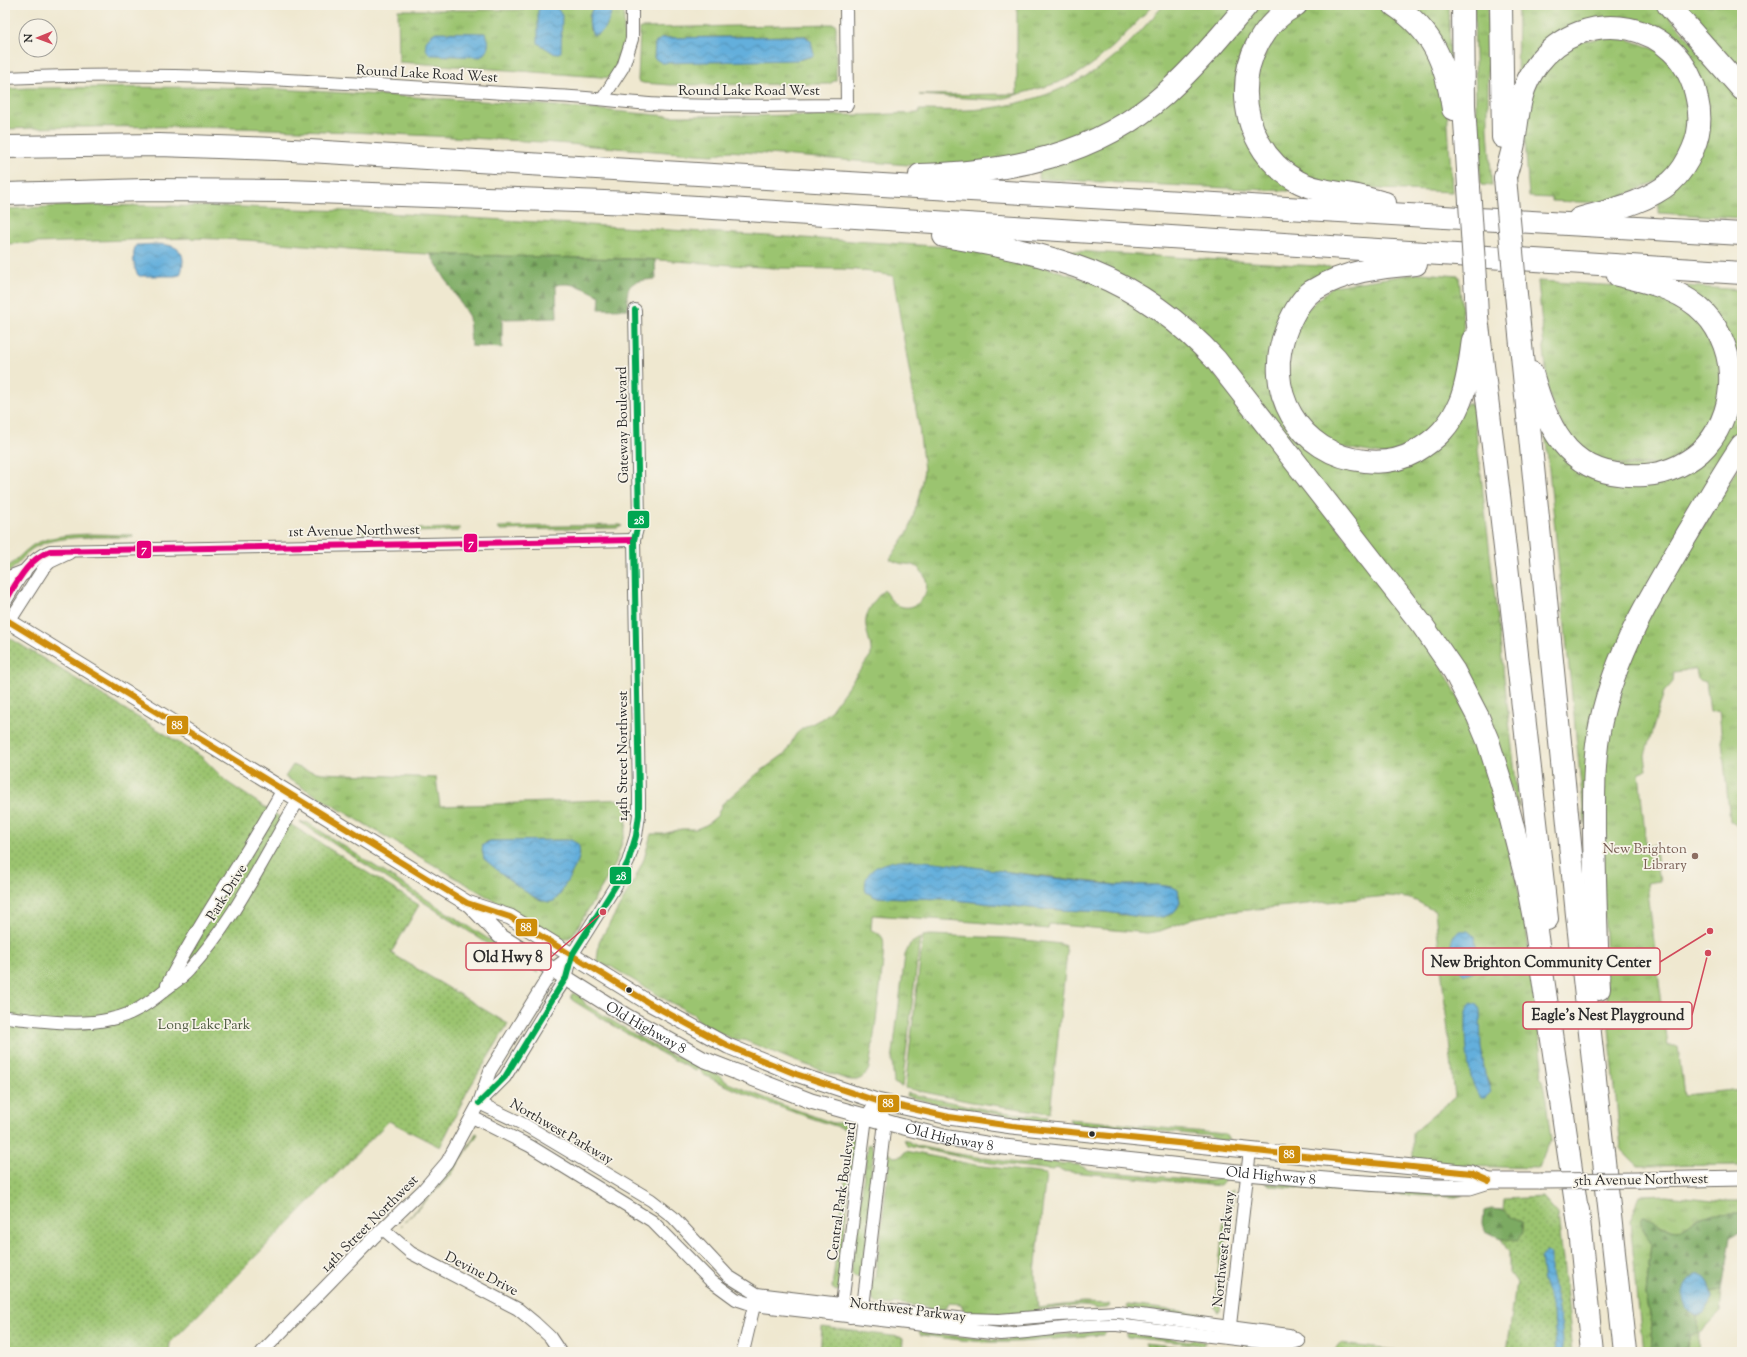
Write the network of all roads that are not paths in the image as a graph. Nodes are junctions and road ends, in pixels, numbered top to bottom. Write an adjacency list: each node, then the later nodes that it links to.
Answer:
1 (632, 5): 11 (street)
2 (846, 5): 11 (street, Round Lake Road West)
3 (1247, 5): 14 (highway)
4 (1296, 5): 18 (highway)
5 (1394, 5): 13 (highway)
6 (1463, 5): 13 (highway)
7 (1501, 5): 15 (highway)
8 (1668, 5): 10 (highway)
9 (5, 78): 11 (street, Round Lake Road West)
10 (1742, 89)
11 (603, 98)
12 (5, 147): 14 (highway)
13 (1467, 157): 25 (highway, bridge)
14 (652, 171): 18 (highway)
15 (1505, 178): 19 (highway); 26 (highway, bridge)
16 (5, 194): 17 (highway)
17 (736, 209): 21 (highway); 61 (highway)
18 (1434, 216): 19 (highway)
19 (1568, 223): 20 (highway)
20 (1742, 234)
21 (1489, 257): 22 (highway); 25 (highway)
22 (1533, 260): 23 (highway); 26 (highway)
23 (1742, 273)
24 (635, 310): 28 (street, Gateway Boulevard)
25 (1477, 317): 61 (highway)
26 (1519, 330): 48 (highway)
27 (1742, 445): 48 (highway)
28 (634, 540): 29 (street, 1st Avenue Northwest); 41 (street, 14th Street Northwest)
29 (74, 551): 30 (street, 1st Avenue Northwest); 33 (street, 1st Avenue Northwest)
30 (23, 573): 31 (street); 32 (street, 1st Avenue Northwest)
31 (5, 580)
32 (5, 602)
33 (7, 621): 34 (street, Old Highway 8)
34 (283, 789): 35 (street, Old Highway 8); 36 (street, Park Drive)
35 (300, 799): 37 (street, Park Drive); 38 (street, Old Highway 8)
36 (235, 872): 37 (street); 39 (street, Park Drive)
37 (251, 882): 40 (street, Park Drive)
38 (467, 902): 41 (street, Old Highway 8); 42 (street, Old Highway 8)
39 (203, 924): 40 (street); 44 (street, Park Drive)
40 (218, 934): 44 (street, Park Drive)
41 (572, 956): 42 (street, 14th Street Northwest); 43 (street, 14th Street Northwest); 49 (street, Old Highway 8)
42 (553, 969): 43 (street, Old Highway 8); 46 (street, 14th Street Northwest)
43 (566, 978): 47 (street, 14th Street Northwest); 52 (street, Old Highway 8)
44 (165, 990): 45 (street, Park Drive)
45 (5, 1017)
46 (519, 1027): 47 (street); 50 (street, 14th Street Northwest)
47 (530, 1036): 50 (street, 14th Street Northwest)
48 (1594, 1074): 72 (highway)
49 (877, 1101): 52 (street, Central Park Boulevard); 53 (street); 54 (street, Old Highway 8)
50 (479, 1103): 51 (street, 14th Street Northwest); 59 (street, Northwest Parkway)
51 (472, 1117): 60 (street, Northwest Parkway); 62 (street, 14th Street Northwest)
52 (866, 1117): 53 (street, Old Highway 8); 64 (street, Central Park Boulevard)
53 (885, 1122): 55 (street, Old Highway 8); 65 (street)
54 (1250, 1150): 55 (street, Northwest Parkway); 57 (street, Old Highway 8)
55 (1247, 1173): 57 (street, Old Highway 8); 67 (street, Northwest Parkway)
56 (1742, 1178): 58 (street, 5th Avenue Northwest, bridge)
57 (1489, 1181): 58 (street, Old Highway 8)
58 (1540, 1181)
59 (630, 1188): 60 (street); 63 (street, Northwest Parkway)
60 (621, 1201): 63 (street, Northwest Parkway)
61 (1579, 1224): 71 (highway)
62 (383, 1229): 68 (street, 14th Street Northwest); 69 (street, Devine Drive)
63 (755, 1300): 64 (street, Northwest Parkway); 66 (street, Northwest Parkway); 70 (street)
64 (842, 1304): 65 (street, Northwest Parkway); 66 (street)
65 (864, 1307): 66 (street); 67 (street, Northwest Parkway)
66 (850, 1316): 67 (street, Northwest Parkway)
67 (1229, 1333)
68 (262, 1352)
69 (560, 1352)
70 (743, 1352)
71 (1592, 1352)
72 (1625, 1352)

